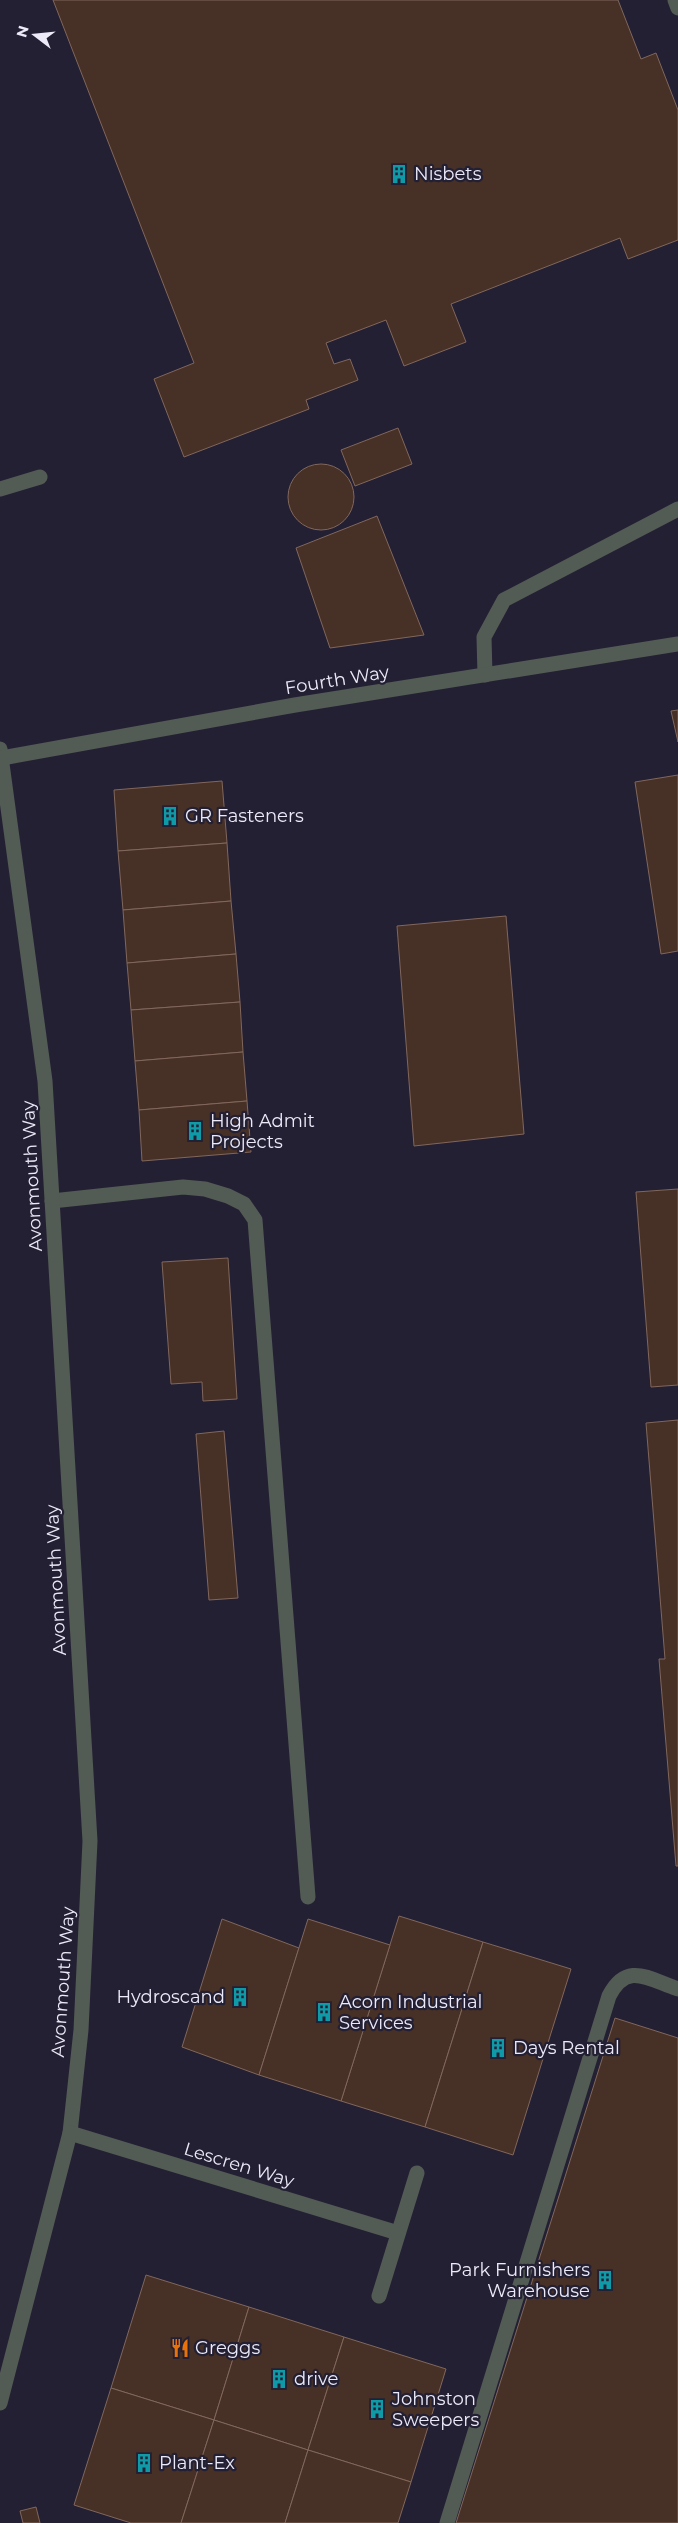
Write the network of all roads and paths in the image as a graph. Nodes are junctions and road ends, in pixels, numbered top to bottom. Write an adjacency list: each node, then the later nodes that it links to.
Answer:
1 (675, 0): 2 (street)
2 (678, 8)
3 (40, 477): 4 (street)
4 (0, 489)
5 (678, 509): 7 (street)
6 (678, 644): 7 (street, Fourth Way)
7 (486, 675): 8 (street, Fourth Way)
8 (1, 753): 9 (street, Avonmouth Way)
9 (52, 1201): 10 (street); 12 (street, Avonmouth Way)
10 (308, 1897)
11 (678, 1989): 17 (street)
12 (70, 2133): 14 (street, Lescren Way); 16 (street, Avonmouth Way)
13 (417, 2174): 14 (street)
14 (398, 2233): 15 (street)
15 (379, 2296)
16 (0, 2403)
17 (447, 2523)

